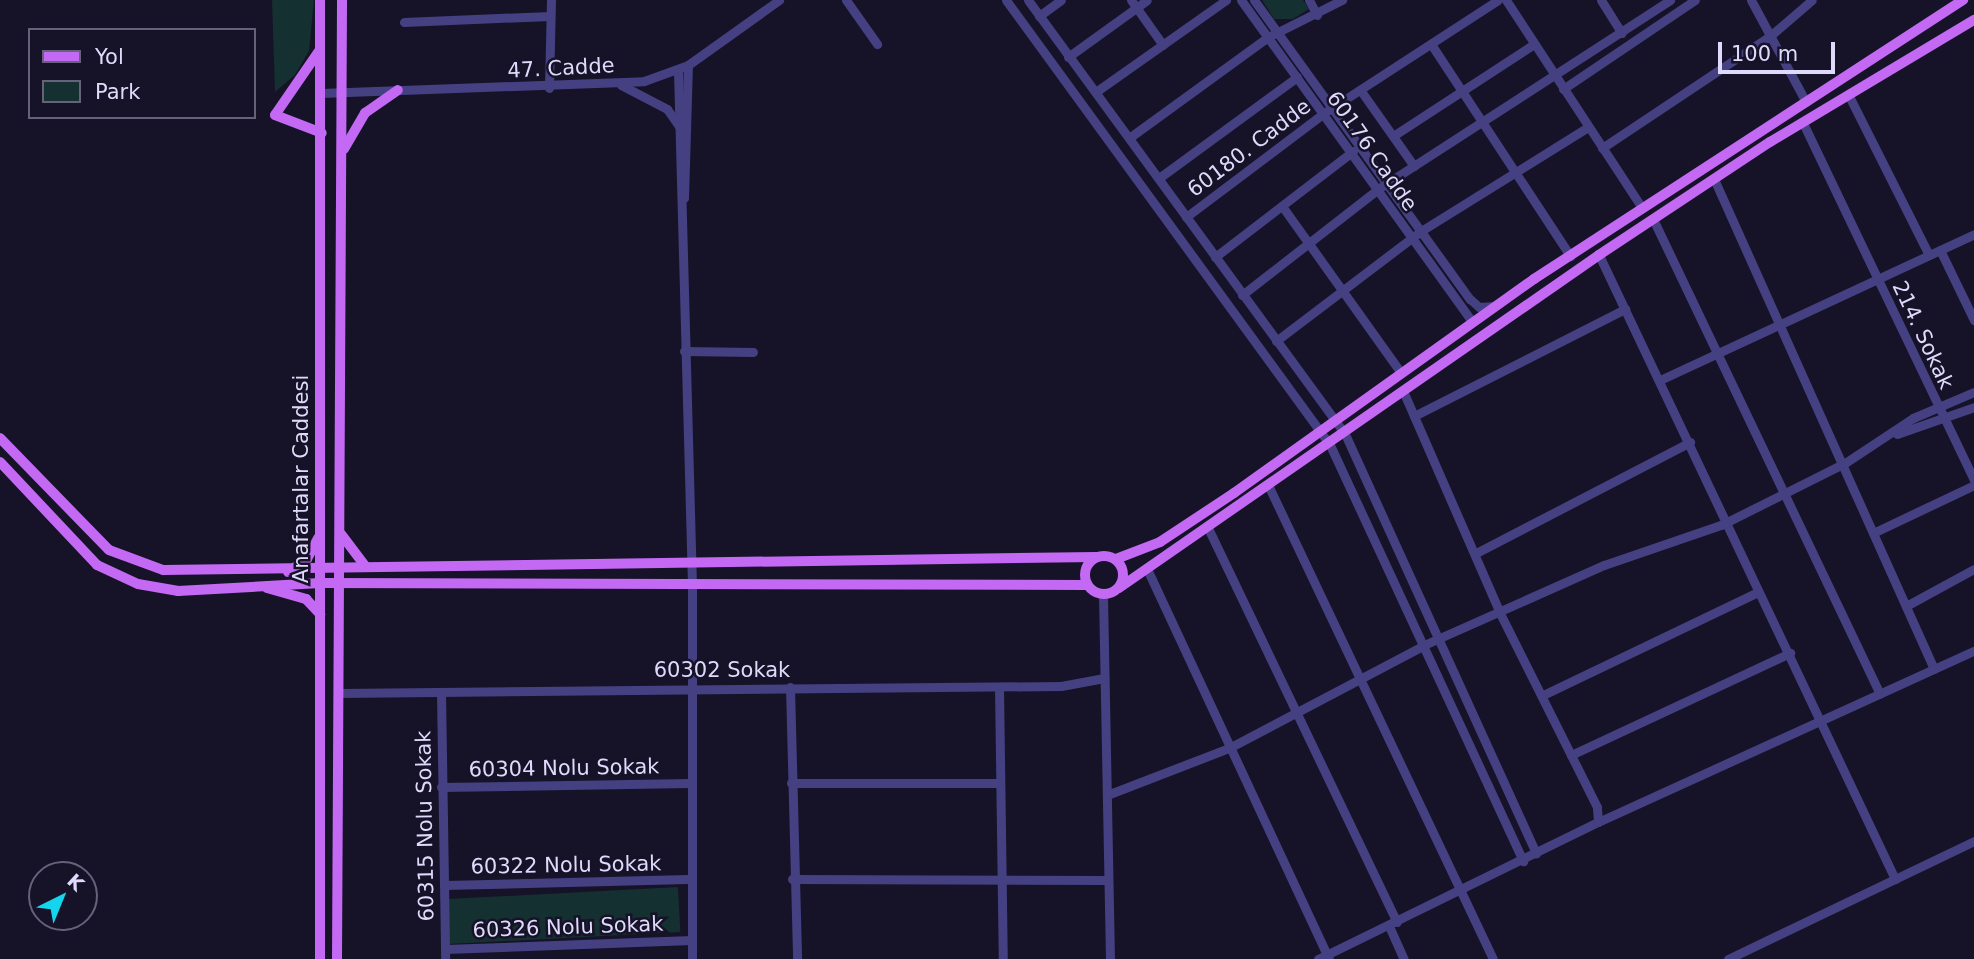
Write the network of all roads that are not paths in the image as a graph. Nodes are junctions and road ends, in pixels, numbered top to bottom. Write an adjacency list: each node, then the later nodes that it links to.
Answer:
1 (320, 0): 37 (main road, Anafartalar Caddesi)
2 (342, 0): 47 (main road, Anafartalar Caddesi)
3 (551, 0): 25 (street)
4 (779, 0): 39 (street, 47. Cadde)
5 (846, 0): 33 (street)
6 (1006, 0): 107 (street)
7 (1028, 0): 26 (street)
8 (1061, 0): 26 (street)
9 (1147, 0): 23 (street)
10 (1226, 0): 36 (street)
11 (1241, 0): 32 (street, 60176 Cadde)
12 (1254, 0): 29 (street)
13 (1309, 0): 24 (street)
14 (1342, 0): 24 (street)
15 (1497, 0): 34 (street, 60180. Cadde)
16 (1506, 0): 35 (street)
17 (1601, 0): 30 (street)
18 (1670, 0): 30 (street)
19 (1695, 0): 46 (street)
20 (1751, 0): 31 (street)
21 (1812, 0): 31 (street)
22 (1963, 0): 53 (main road)
23 (1134, 4): 36 (street); 38 (street)
24 (1317, 15): 29 (street)
25 (550, 16): 28 (street); 44 (street)
26 (1039, 16): 38 (street)
27 (1974, 20): 52 (main road)
28 (404, 22)
29 (1278, 32): 32 (street); 54 (street)
30 (1622, 33): 42 (street)
31 (1770, 36): 53 (street); 63 (street)
32 (1268, 37): 41 (street, 60176 Cadde); 62 (street)
33 (877, 44)
34 (1431, 44): 45 (street); 49 (street, 60180. Cadde)
35 (1534, 44): 42 (street); 45 (street)
36 (1163, 45): 50 (street)
37 (320, 48): 51 (main road, Anafartalar Caddesi); 60 (main road)
38 (1068, 57): 50 (street)
39 (688, 65): 40 (street, 47. Cadde); 72 (street)
40 (678, 71): 43 (street, 47. Cadde); 58 (street)
41 (1297, 77): 55 (street, 60176 Cadde); 68 (street)
42 (1556, 78): 46 (street); 57 (street)
43 (616, 83): 44 (street, 47. Cadde); 58 (street)
44 (549, 88): 48 (street, 47. Cadde)
45 (1460, 89): 57 (street); 61 (street)
46 (1563, 89): 59 (street)
47 (342, 90): 48 (street, 47. Cadde); 51 (street, 47. Cadde); 64 (main road, Anafartalar Caddesi)
48 (398, 90): 64 (main road)
49 (1361, 91): 54 (street, 60180. Cadde); 61 (street)
50 (1097, 92): 62 (street)
51 (321, 93): 60 (main road, Anafartalar Caddesi)
52 (1849, 96): 56 (main road); 83 (street)
53 (1806, 102): 74 (main road)
54 (1333, 109): 55 (street, 60180. Cadde); 70 (street)
55 (1324, 113): 65 (street, 60176 Cadde); 75 (street, 60180. Cadde)
56 (1803, 123): 69 (main road); 86 (street, 214. Sokak)
57 (1482, 124): 66 (street); 67 (street)
58 (680, 127): 72 (street)
59 (1588, 127): 63 (street); 67 (street)
60 (322, 133): 121 (main road, Anafartalar Caddesi)
61 (1393, 136): 66 (street)
62 (1129, 138): 68 (street)
63 (1602, 148): 74 (street)
64 (342, 151): 122 (main road, Anafartalar Caddesi)
65 (1353, 151): 71 (street, 60176 Cadde); 73 (street)
66 (1414, 166): 70 (street)
67 (1512, 172): 77 (street); 84 (street)
68 (1159, 178): 75 (street)
69 (1714, 179): 76 (main road); 93 (street)
70 (1389, 186): 71 (street); 77 (street)
71 (1378, 189): 79 (street, 60176 Cadde); 80 (street)
72 (684, 198): 95 (street)
73 (1282, 206): 80 (street); 85 (street)
74 (1642, 208): 84 (main road)
75 (1186, 217): 85 (street)
76 (1653, 219): 82 (main road); 97 (street)
77 (1421, 231): 79 (street); 89 (street)
78 (1974, 234): 81 (street)
79 (1414, 240): 87 (street); 92 (street, 60176 Cadde)
80 (1308, 244): 87 (street); 88 (street)
81 (1940, 250): 83 (street); 91 (street)
82 (1599, 255): 90 (street); 101 (main road)
83 (1929, 255): 86 (street)
84 (1570, 256): 89 (main road)
85 (1215, 257): 88 (street)
86 (1877, 278): 93 (street); 102 (street, 214. Sokak)
87 (1342, 291): 94 (street); 98 (street)
88 (1242, 295): 94 (street)
89 (1496, 306): 92 (main road)
90 (1625, 309): 99 (street); 104 (street)
91 (1974, 320)
92 (1472, 322): 98 (main road)
93 (1779, 325): 97 (street); 114 (street)
94 (1276, 341): 105 (street)
95 (684, 351): 96 (street); 127 (street)
96 (752, 352)
97 (1718, 354): 99 (street); 118 (street)
98 (1401, 373): 105 (main road)
99 (1660, 380): 111 (street)
100 (1974, 392): 102 (street)
101 (1404, 393): 104 (street); 109 (main road)
102 (1938, 407): 106 (street, 214. Sokak); 108 (street)
103 (1974, 407): 106 (street)
104 (1414, 416): 124 (street)
105 (1335, 419): 107 (main road); 109 (street)
106 (1945, 419): 108 (street); 115 (street, 214. Sokak)
107 (1320, 431): 112 (street); 126 (main road)
108 (1897, 434): 114 (street)
109 (1345, 435): 112 (main road); 144 (street)
110 (0, 438): 132 (main road)
111 (1690, 442): 119 (street); 124 (street)
112 (1331, 445): 117 (main road); 145 (street)
113 (0, 462): 137 (main road)
114 (1842, 464): 118 (street); 123 (street)
115 (1974, 480)
116 (1974, 485): 123 (street)
117 (1269, 486): 120 (main road); 150 (street)
118 (1785, 493): 119 (street); 156 (street)
119 (1728, 521): 139 (street); 142 (street)
120 (1208, 528): 131 (main road); 158 (street)
121 (321, 529): 132 (main road); 133 (main road, Anafartalar Caddesi)
122 (340, 533): 128 (main road); 130 (main road, Anafartalar Caddesi)
123 (1873, 533): 141 (street)
124 (1478, 552): 142 (street)
125 (1096, 557): 126 (main road); 127 (main road); 136 (main road)
126 (1116, 559): 138 (main road)
127 (691, 561): 128 (main road); 135 (street)
128 (366, 568): 130 (main road)
129 (1974, 569): 141 (street)
130 (340, 570): 133 (main road); 134 (main road, Anafartalar Caddesi)
131 (1148, 571): 138 (main road); 160 (street)
132 (286, 573): 133 (main road)
133 (320, 577): 134 (main road); 137 (main road); 143 (main road, Anafartalar Caddesi)
134 (339, 583): 135 (main road); 154 (main road, Anafartalar Caddesi)
135 (692, 585): 136 (main road); 151 (street)
136 (1087, 585): 140 (main road)
137 (258, 586): 143 (main road)
138 (1119, 588): 140 (main road)
139 (1758, 592): 147 (street); 157 (street)
140 (1103, 594): 149 (street)
141 (1906, 606): 148 (street)
142 (1500, 613): 144 (street); 157 (street)
143 (320, 614): 182 (main road, Anafartalar Caddesi)
144 (1438, 640): 145 (street); 169 (street)
145 (1424, 645): 150 (street); 170 (street)
146 (1974, 650): 148 (street)
147 (1790, 653): 159 (street); 161 (street)
148 (1934, 669): 156 (street)
149 (1104, 678): 153 (street, 60302 Sokak); 166 (street)
150 (1360, 682): 158 (street); 177 (street)
151 (691, 687): 152 (street, 60302 Sokak); 155 (street, 60302 Sokak); 162 (street)
152 (790, 687): 153 (street, 60302 Sokak); 163 (street)
153 (999, 687): 164 (street)
154 (339, 692): 155 (street, 60302 Sokak); 183 (main road, Anafartalar Caddesi)
155 (441, 692): 165 (street, 60315 Nolu Sokak)
156 (1880, 694): 159 (street)
157 (1543, 695): 161 (street)
158 (1294, 716): 160 (street); 178 (street)
159 (1822, 722): 167 (street); 173 (street)
160 (1229, 748): 166 (street); 181 (street)
161 (1571, 755): 167 (street)
162 (689, 783): 165 (street, 60304 Nolu Sokak); 171 (street)
163 (791, 783): 164 (street); 172 (street)
164 (1000, 783): 175 (street)
165 (441, 786): 176 (street, 60315 Nolu Sokak)
166 (1107, 795): 174 (street)
167 (1598, 822): 169 (street)
168 (1974, 841): 173 (street)
169 (1536, 854): 170 (street)
170 (1523, 861): 177 (street)
171 (688, 879): 176 (street, 60322 Nolu Sokak); 179 (street)
172 (793, 879): 175 (street); 185 (street)
173 (1895, 879): 190 (street)
174 (1108, 880): 175 (street); 187 (street)
175 (1002, 881): 186 (street)
176 (444, 885): 180 (street, 60315 Nolu Sokak)
177 (1461, 891): 178 (street); 189 (street)
178 (1393, 924): 181 (street); 188 (street)
179 (692, 940): 180 (street, 60326 Nolu Sokak); 184 (street)
180 (445, 954)
181 (1325, 958)
182 (320, 959)
183 (337, 959)
184 (692, 959)
185 (797, 959)
186 (1003, 959)
187 (1110, 959)
188 (1404, 959)
189 (1493, 959)
190 (1728, 959)

